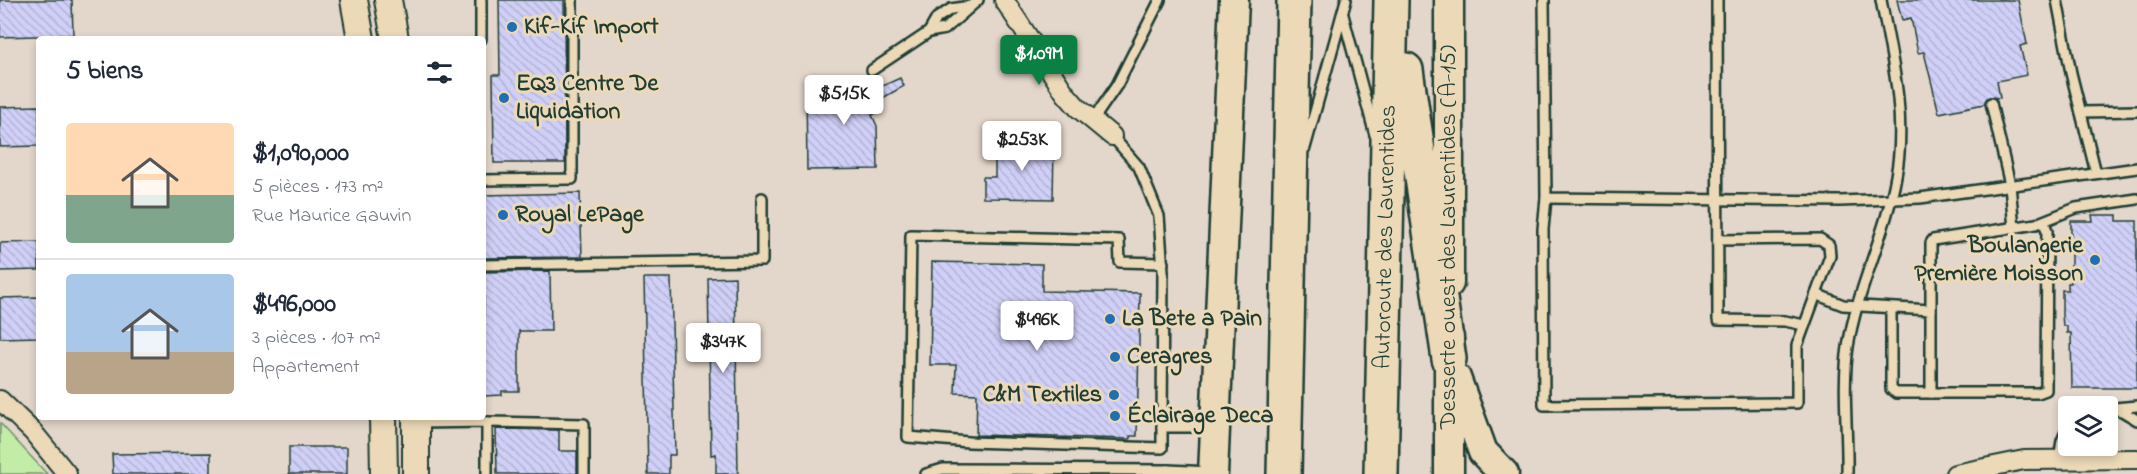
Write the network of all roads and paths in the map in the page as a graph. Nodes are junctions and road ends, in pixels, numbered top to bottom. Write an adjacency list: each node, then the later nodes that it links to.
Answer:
1 (354, 0): 20 (street)
2 (388, 0): 21 (street)
3 (482, 0): 22 (lane)
4 (572, 0): 31 (lane)
5 (1160, 0): 27 (lane)
6 (1234, 0): 61 (main road)
7 (1294, 0): 39 (highway)
8 (1340, 0): 19 (lane)
9 (1346, 0): 19 (lane)
10 (1391, 0): 32 (highway, Autoroute des Laurentides)
11 (1397, 0): 50 (highway)
12 (1449, 0): 50 (main road, Desserte ouest des Laurentides (A-15))
13 (1544, 0): 35 (lane)
14 (1718, 0): 36 (lane)
15 (1881, 0): 37 (lane)
16 (2057, 0): 26 (lane)
17 (1006, 1): 27 (street)
18 (974, 3): 23 (lane)
19 (1342, 14): 32 (lane); 39 (lane)
20 (360, 36)
21 (394, 36)
22 (481, 36)
23 (872, 70)
24 (1991, 103): 33 (lane)
25 (2137, 111): 26 (lane)
26 (2081, 112): 30 (lane)
27 (1093, 120): 28 (street)
28 (1112, 136): 43 (lane)
29 (2137, 168): 30 (lane)
30 (2096, 173): 33 (lane)
31 (486, 180)
32 (1387, 181): 74 (highway, Autoroute des Laurentides)
33 (2010, 185): 37 (lane); 41 (lane)
34 (762, 198): 44 (lane)
35 (1546, 198): 36 (lane); 49 (lane)
36 (1718, 199): 37 (lane); 42 (lane)
37 (1891, 199): 46 (lane)
38 (2137, 199): 40 (lane)
39 (1288, 205): 73 (highway)
40 (2044, 222): 41 (lane); 51 (lane)
41 (2014, 228): 48 (lane)
42 (1718, 240): 45 (lane); 49 (lane)
43 (1163, 263): 60 (lane); 60 (lane)
44 (486, 265)
45 (1816, 294): 46 (lane); 49 (lane)
46 (1858, 305): 47 (lane); 77 (lane)
47 (1892, 309): 48 (lane); 51 (lane)
48 (1931, 310): 51 (lane)
49 (1804, 325)
50 (1449, 359): 75 (main road, Desserte ouest des Laurentides (A-15)); 76 (main road)
51 (1931, 393)
52 (0, 400): 67 (street)
53 (2137, 406): 54 (lane)
54 (2118, 407)
55 (2118, 412): 58 (lane)
56 (383, 420): 68 (street)
57 (416, 420): 59 (lane); 69 (street)
58 (2137, 420)
59 (487, 422): 70 (lane); 71 (lane)
60 (1162, 427): 61 (lane)
61 (1216, 428): 66 (main road)
62 (2060, 456): 63 (lane)
63 (2059, 459): 64 (street); 78 (street)
64 (2137, 459)
65 (1168, 472): 66 (lane); 72 (lane)
66 (1213, 473)
67 (67, 474)
68 (384, 474)
69 (416, 474)
70 (487, 474)
71 (584, 474)
72 (926, 474)
73 (1284, 474)
74 (1381, 474)
75 (1449, 474)
76 (1504, 474)
77 (1847, 474)
78 (1955, 474)

